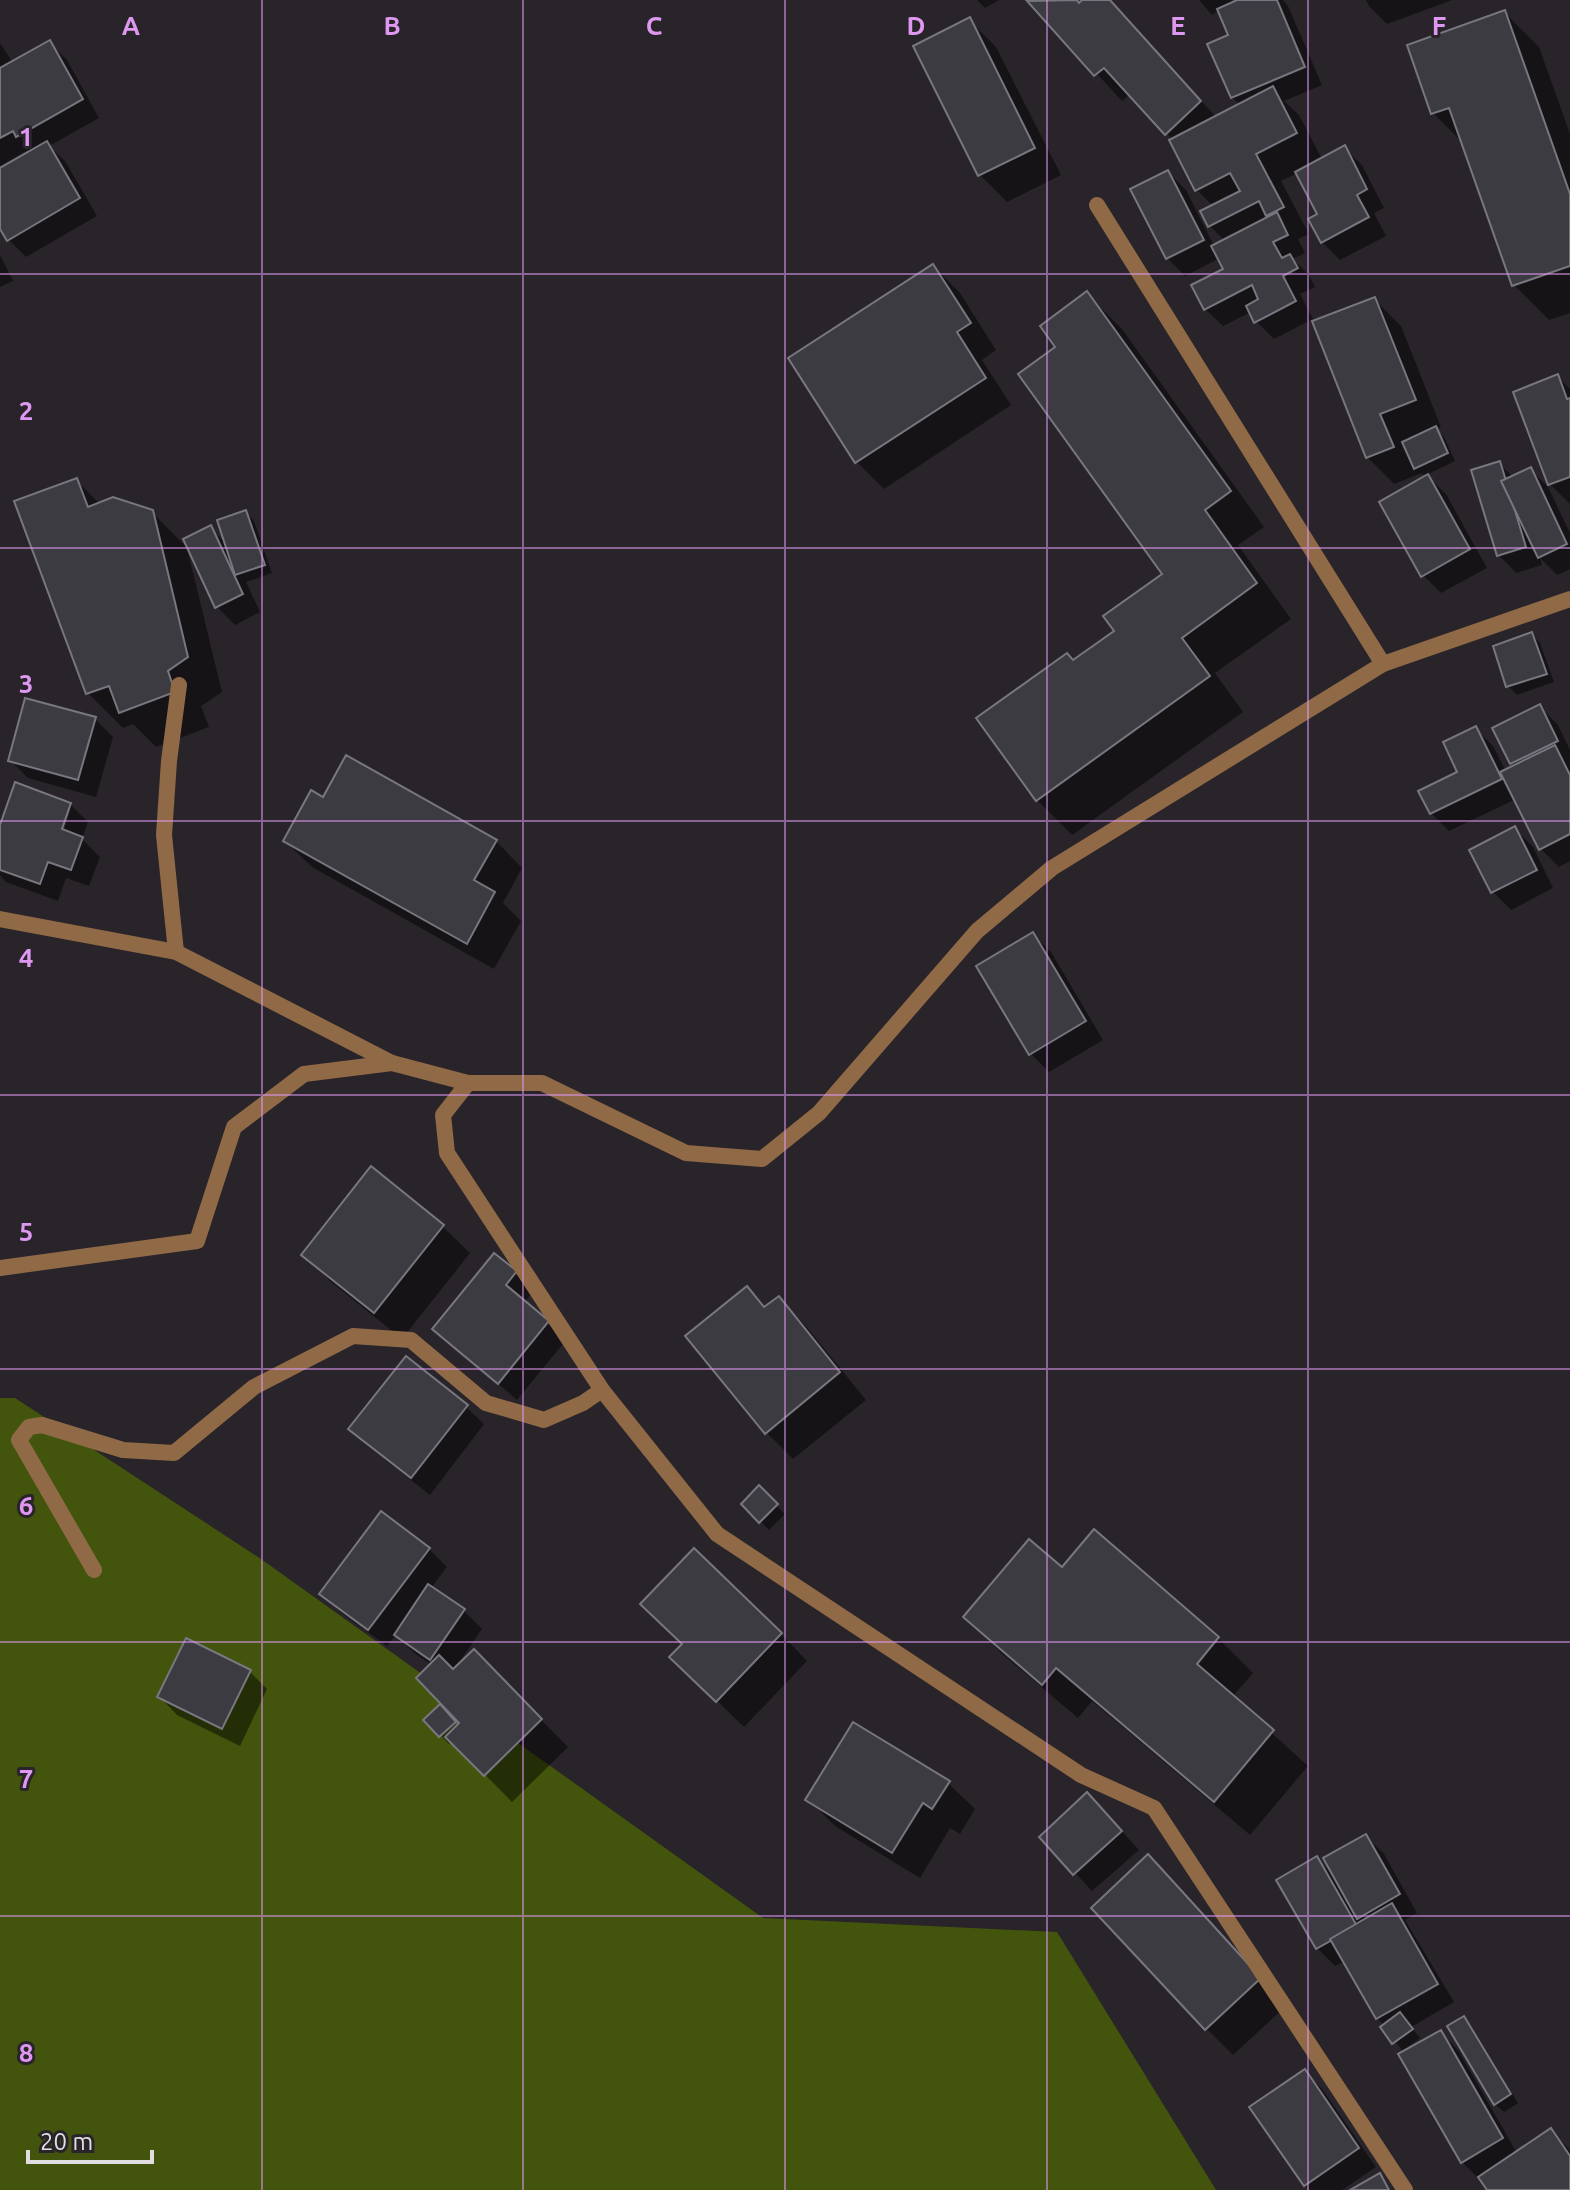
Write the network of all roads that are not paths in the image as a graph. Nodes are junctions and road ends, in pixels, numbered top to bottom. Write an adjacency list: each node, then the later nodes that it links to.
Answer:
1 (1097, 205): 3 (street)
2 (1570, 599): 3 (street)
3 (1383, 664): 8 (street)
4 (179, 685): 6 (street)
5 (0, 919): 6 (street)
6 (176, 952): 7 (street)
7 (392, 1063): 8 (street); 9 (street)
8 (468, 1083): 10 (street)
9 (0, 1268)
10 (602, 1390): 11 (street); 12 (street)
11 (94, 1570)
12 (1405, 2190)

